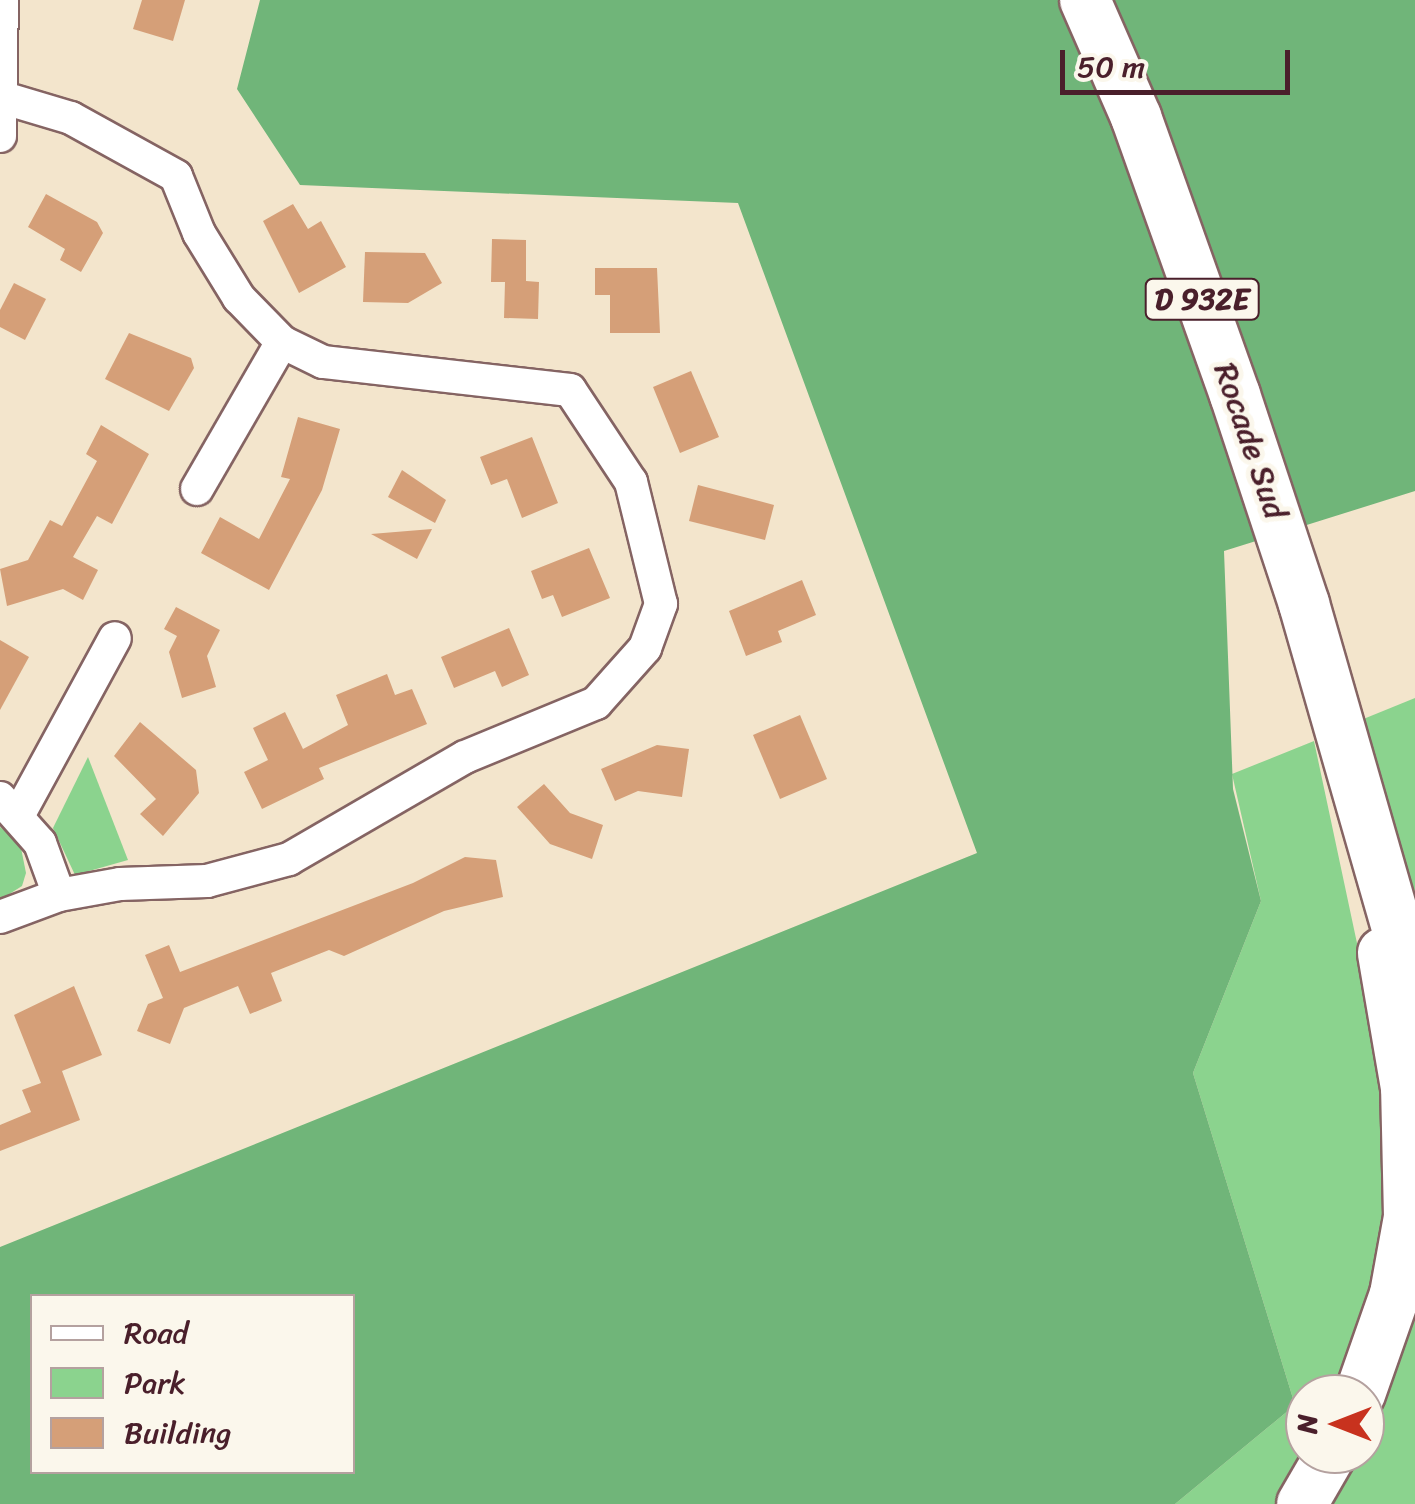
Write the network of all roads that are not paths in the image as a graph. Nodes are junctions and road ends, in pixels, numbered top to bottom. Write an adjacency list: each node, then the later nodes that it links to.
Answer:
1 (2, 0): 3 (street)
2 (1085, 0): 8 (main road, Rocade Sud / D 932E)
3 (4, 98): 4 (street); 5 (street)
4 (0, 136)
5 (282, 342): 6 (street); 10 (street)
6 (197, 490)
7 (115, 638): 9 (street)
8 (1345, 746): 12 (main road, D 932E); 13 (main road)
9 (9, 806): 10 (street)
10 (58, 896): 11 (street)
11 (0, 918)
12 (1415, 991)
13 (1367, 1374)
14 (1319, 1474): 15 (main road)
15 (1302, 1504)

